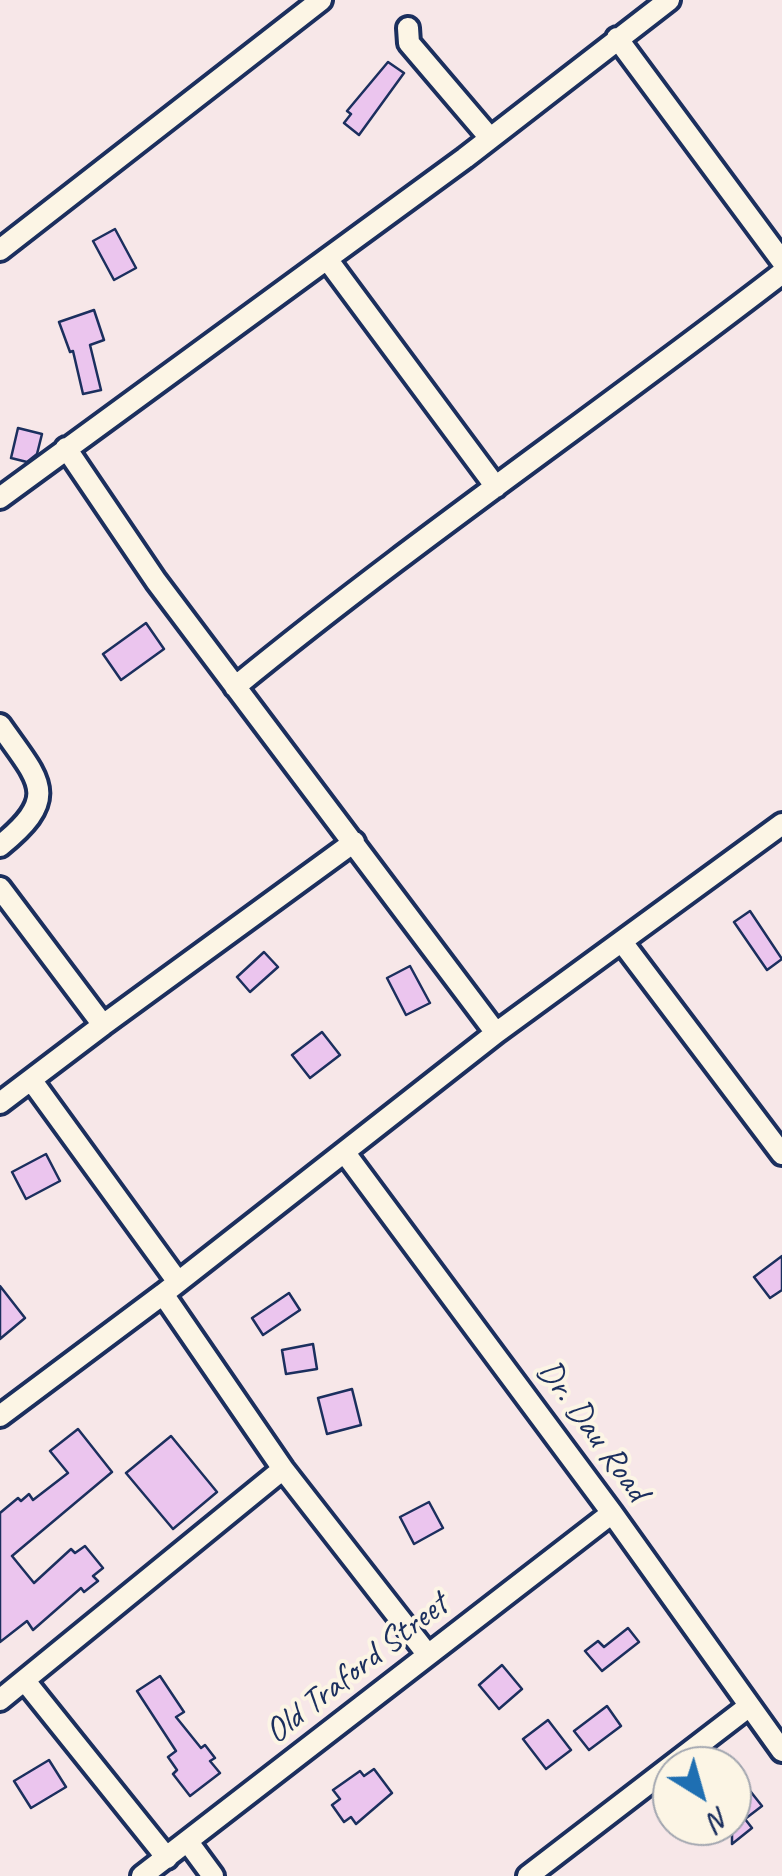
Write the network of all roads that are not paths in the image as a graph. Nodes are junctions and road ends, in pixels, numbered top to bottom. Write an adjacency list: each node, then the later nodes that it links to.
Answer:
1 (321, 0): 6 (street)
2 (669, 0): 4 (street)
3 (408, 28): 5 (street)
4 (617, 38): 5 (street); 8 (street)
5 (490, 138): 7 (street)
6 (0, 250)
7 (327, 259): 10 (street); 11 (street)
8 (782, 261)
9 (782, 273): 11 (street)
10 (66, 448): 12 (street); 13 (street)
11 (496, 487): 13 (street)
12 (0, 498)
13 (235, 687): 16 (street)
14 (0, 725): 17 (street)
15 (782, 824): 19 (street)
16 (354, 842): 20 (street); 21 (street)
17 (0, 846)
18 (0, 888): 20 (street)
19 (622, 942): 21 (street); 25 (street)
20 (103, 1025): 22 (street)
21 (496, 1032): 24 (street)
22 (32, 1081): 23 (street); 26 (street)
23 (0, 1103)
24 (345, 1153): 26 (street); 29 (street, Dr. Dau Road)
25 (782, 1154)
26 (170, 1288): 27 (street); 28 (street)
27 (0, 1416)
28 (283, 1469): 30 (street); 31 (street)
29 (612, 1513): 30 (street, Old Traford Street); 33 (street, Dr. Dau Road)
30 (428, 1655): 35 (street, Old Traford Street)
31 (24, 1680): 32 (street); 36 (street)
32 (0, 1700)
33 (748, 1706): 34 (street, Dr. Dau Road); 39 (street)
34 (782, 1751)
35 (188, 1842): 36 (street, Old Traford Street); 38 (street)
36 (167, 1858): 37 (street, Old Traford Street)
37 (142, 1876)
38 (213, 1876)
39 (528, 1876)

